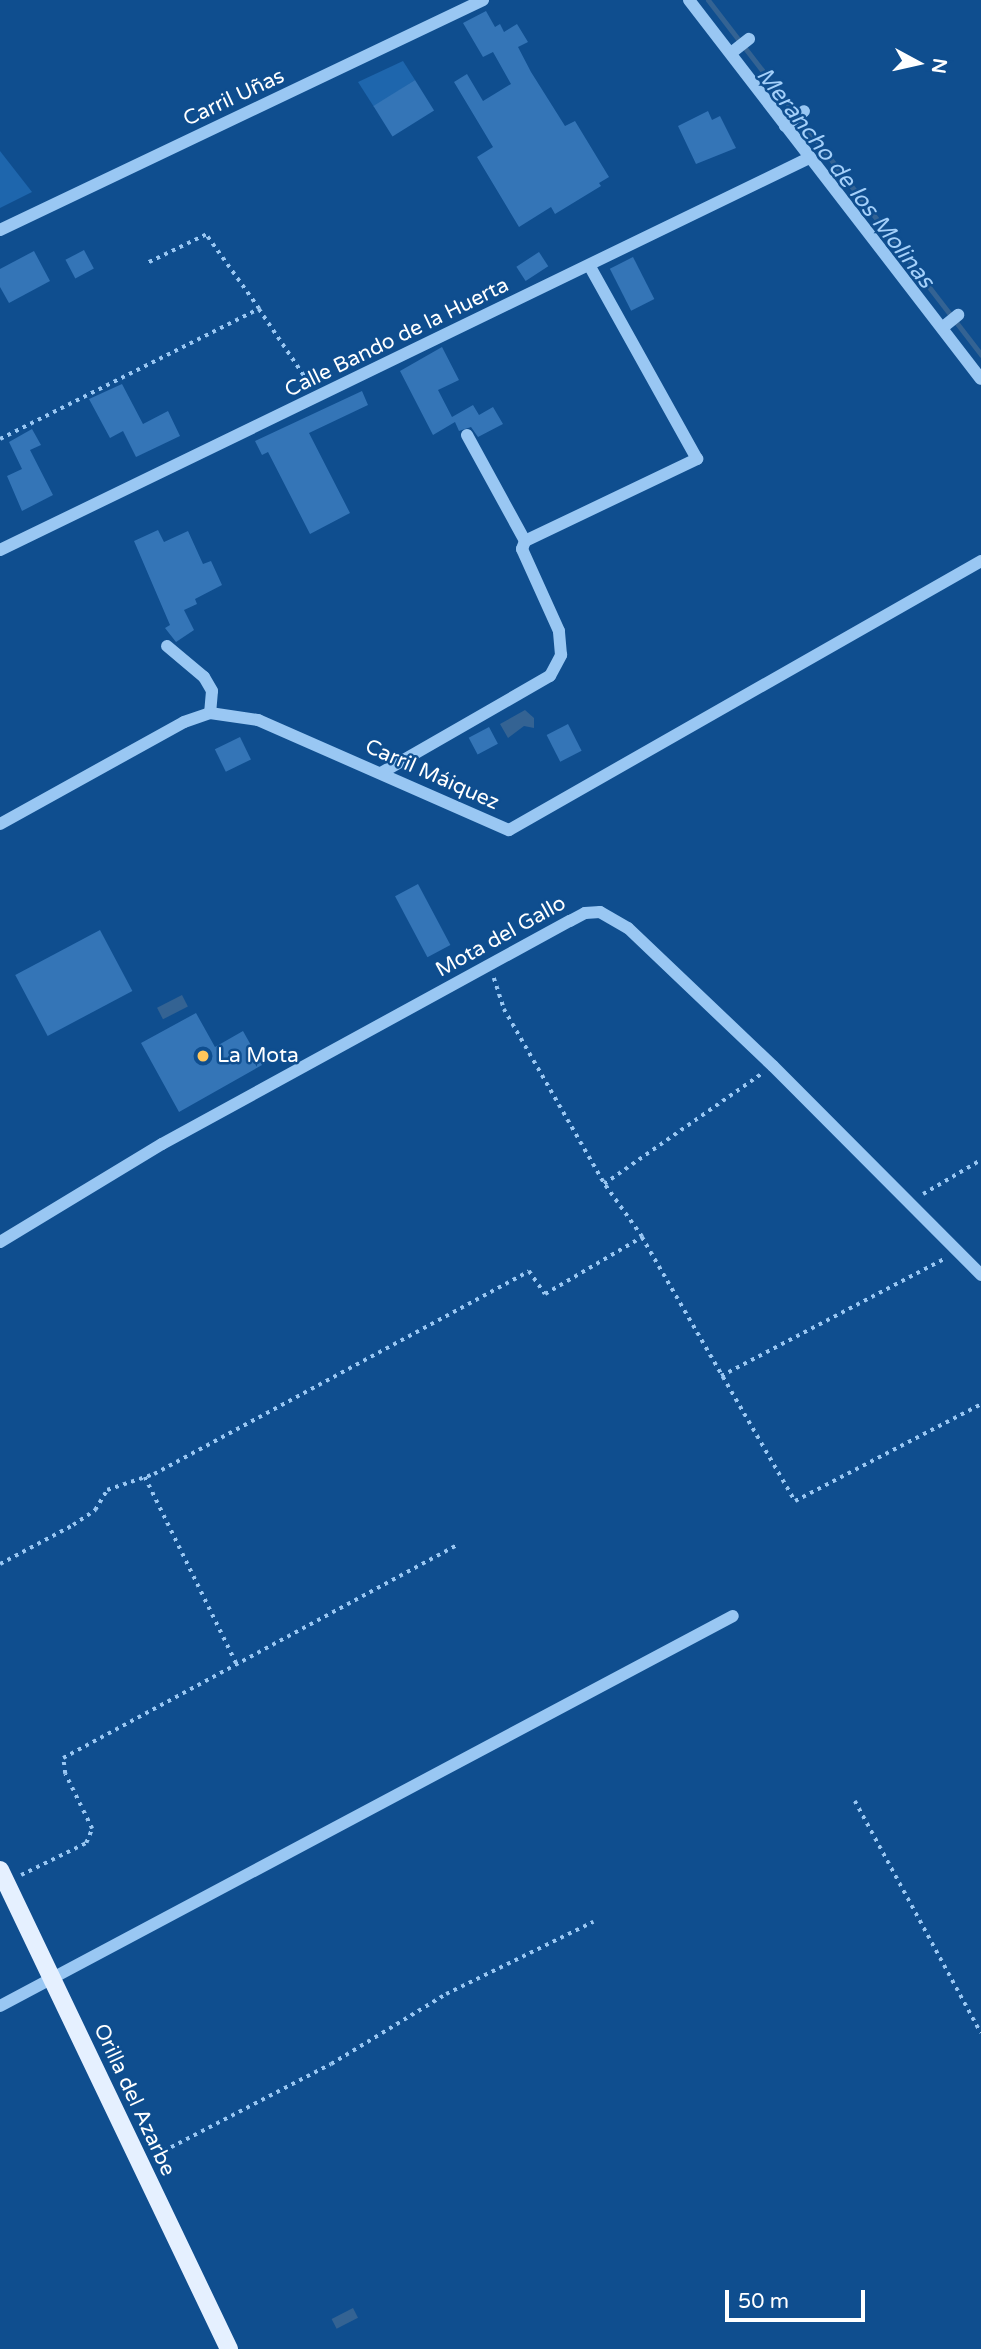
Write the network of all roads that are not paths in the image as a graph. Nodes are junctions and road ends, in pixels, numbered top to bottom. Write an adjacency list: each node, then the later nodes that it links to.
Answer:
1 (483, 0): 8 (street, Carril Uñas)
2 (689, 0): 4 (street)
3 (749, 38): 4 (street)
4 (733, 51): 6 (street)
5 (804, 111): 6 (street)
6 (788, 123): 7 (street)
7 (809, 159): 9 (street, Calle Bando de la Huerta); 10 (street)
8 (0, 230)
9 (590, 267): 12 (street); 13 (street, Calle Bando de la Huerta)
10 (981, 379)
11 (467, 435): 12 (street)
12 (525, 541): 17 (street)
13 (0, 550)
14 (981, 561): 17 (street, Carril Máiquez)
15 (167, 646): 16 (street)
16 (210, 713): 17 (street, Carril Máiquez); 18 (street, Carril Máiquez)
17 (381, 773)
18 (0, 824)
19 (0, 1242): 20 (street, Mota del Gallo)
20 (981, 1275)
21 (733, 1616): 23 (street)
22 (3, 1876): 23 (main road, Orilla del Azarbe)
23 (52, 1980): 24 (street); 25 (main road, Orilla del Azarbe)
24 (0, 2006)
25 (229, 2349)

